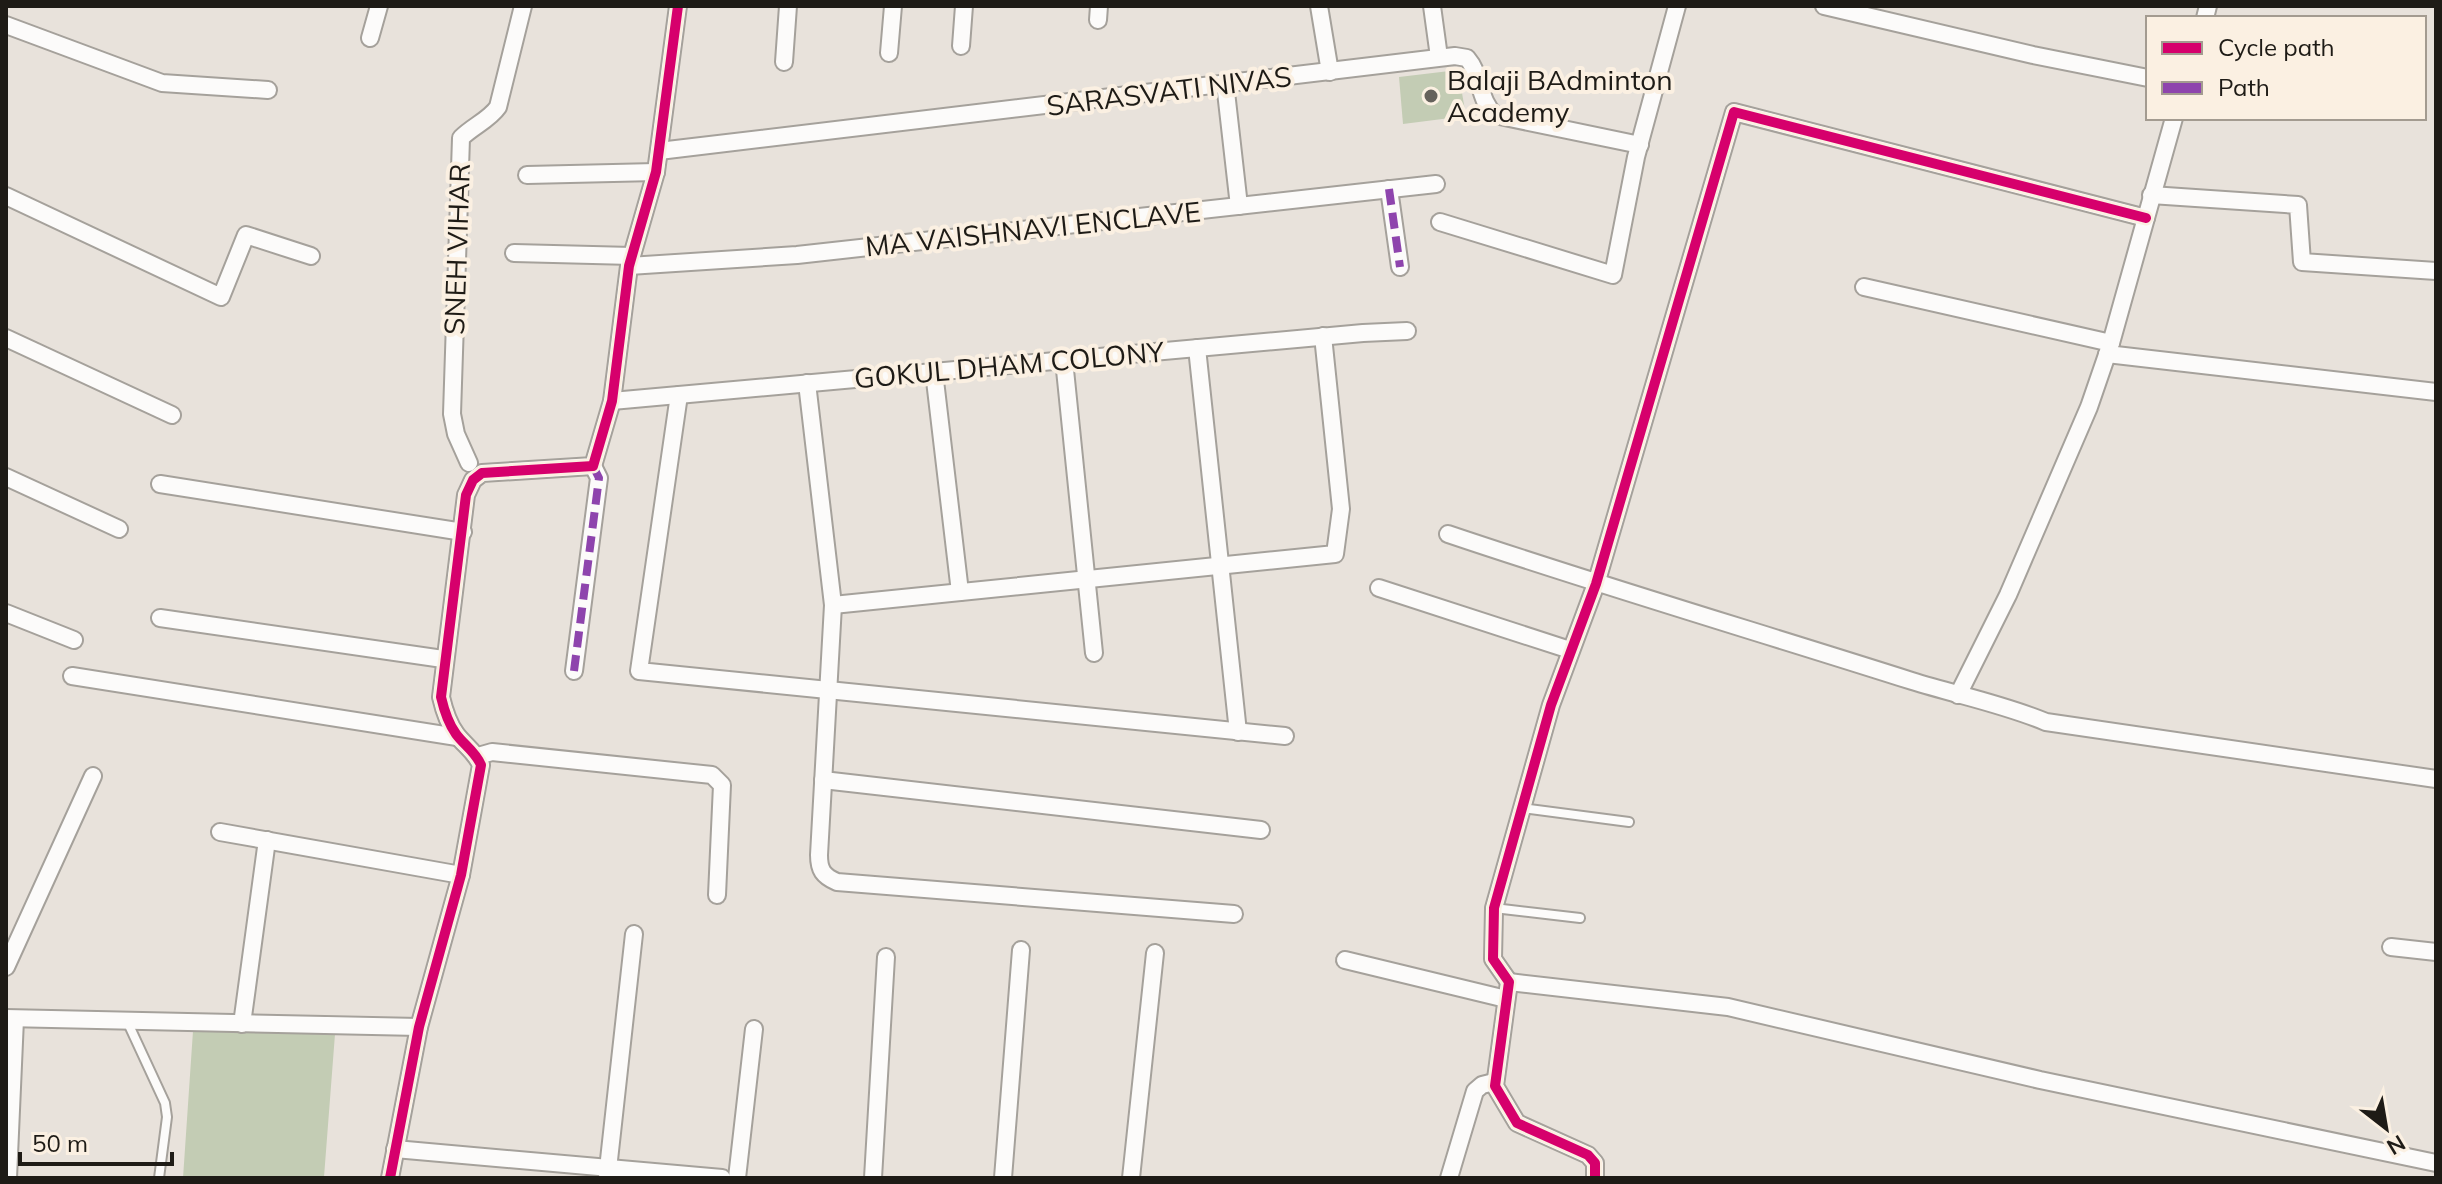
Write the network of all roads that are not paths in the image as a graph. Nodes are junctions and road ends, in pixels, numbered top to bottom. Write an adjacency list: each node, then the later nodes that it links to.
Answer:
1 (379, 6): 12 (street)
2 (523, 6): 51 (street, SNEH VIHAR)
3 (678, 6): 23 (street)
4 (788, 6): 16 (street)
5 (893, 6): 14 (street)
6 (964, 6): 13 (street)
7 (1319, 6): 17 (street)
8 (1432, 6): 15 (street)
9 (1677, 6): 22 (street)
10 (1824, 6): 18 (street)
11 (6, 25): 20 (street)
12 (370, 38)
13 (961, 46)
14 (889, 53)
15 (1439, 57): 17 (street, SARASVATI NIVAS); 22 (street, SARASVATI NIVAS)
16 (784, 62)
17 (1330, 72): 19 (street, SARASVATI NIVAS)
18 (2146, 78)
19 (1225, 83): 23 (street, SARASVATI NIVAS); 30 (street)
20 (268, 90)
21 (2173, 120): 28 (street)
22 (1640, 145): 32 (street)
23 (659, 151): 24 (street)
24 (656, 172): 25 (street); 35 (street)
25 (527, 175)
26 (1436, 184): 27 (street, MA VAISHNAVI ENCLAVE)
27 (1389, 189): 30 (street, MA VAISHNAVI ENCLAVE); 36 (street)
28 (2151, 195): 31 (street); 37 (street)
29 (6, 196): 34 (street)
30 (1239, 206): 35 (street, MA VAISHNAVI ENCLAVE)
31 (2146, 218): 43 (street); 60 (street)
32 (1440, 222)
33 (514, 253): 35 (street, MA VAISHNAVI ENCLAVE)
34 (311, 256)
35 (631, 261): 49 (street)
36 (1400, 267)
37 (2436, 271)
38 (1864, 287): 43 (street)
39 (1407, 331): 40 (street, GOKUL DHAM COLONY)
40 (1323, 336): 42 (street, GOKUL DHAM COLONY); 58 (street)
41 (6, 338): 50 (street)
42 (1197, 348): 44 (street, GOKUL DHAM COLONY); 58 (street)
43 (2109, 348): 47 (street); 73 (street)
44 (1064, 360): 45 (street, GOKUL DHAM COLONY); 59 (street)
45 (934, 372): 46 (street, GOKUL DHAM COLONY); 62 (street)
46 (807, 383): 48 (street, GOKUL DHAM COLONY); 63 (street)
47 (2436, 392)
48 (679, 395): 49 (street, GOKUL DHAM COLONY); 72 (street)
49 (612, 401): 52 (street)
50 (172, 415)
51 (469, 463)
52 (593, 466): 56 (street); 70 (street)
53 (6, 477): 55 (street)
54 (160, 484): 56 (street)
55 (119, 529)
56 (463, 532): 69 (street)
57 (1448, 534): 60 (street)
58 (1219, 566): 59 (street); 74 (street)
59 (1086, 579): 62 (street); 68 (street)
60 (1596, 584): 67 (street); 73 (street)
61 (1379, 588): 67 (street)
62 (960, 592): 63 (street)
63 (833, 605): 72 (street)
64 (6, 613): 66 (street)
65 (160, 618): 69 (street)
66 (74, 640)
67 (1570, 650): 81 (street)
68 (1094, 653)
69 (443, 659): 76 (street)
70 (574, 671)
71 (72, 676): 76 (street)
72 (827, 691): 74 (street); 80 (street)
73 (1958, 695): 79 (street)
74 (1238, 732): 75 (street)
75 (1285, 736)
76 (457, 737): 77 (street)
77 (478, 756): 86 (street); 87 (street)
78 (93, 776): 98 (street)
79 (2436, 779)
80 (823, 780): 83 (street); 89 (street)
81 (1522, 808): 82 (lane); 88 (street)
82 (1629, 822)
83 (1261, 830)
84 (220, 832): 85 (street)
85 (267, 840): 86 (street); 102 (street)
86 (461, 875): 103 (street)
87 (717, 895)
88 (1494, 908): 90 (lane); 99 (street)
89 (1234, 914)
90 (1580, 918)
91 (634, 934): 108 (street)
92 (2391, 947): 94 (street)
93 (1021, 950): 115 (street)
94 (2436, 952)
95 (1155, 953): 116 (street)
96 (886, 957): 114 (street)
97 (1345, 960): 99 (street)
98 (6, 967)
99 (1508, 990): 105 (street); 107 (street)
100 (10, 1018): 101 (street); 109 (street)
101 (127, 1020): 102 (street); 110 (lane)
102 (242, 1024): 103 (street)
103 (419, 1027): 106 (street)
104 (754, 1029): 113 (street)
105 (1494, 1082): 117 (street); 118 (street)
106 (395, 1149): 108 (street); 111 (street)
107 (2436, 1163)
108 (607, 1172): 112 (street)
109 (8, 1178)
110 (159, 1178)
111 (390, 1178)
112 (722, 1178)
113 (737, 1178)
114 (873, 1178)
115 (1003, 1178)
116 (1131, 1178)
117 (1449, 1178)
118 (1595, 1178)

